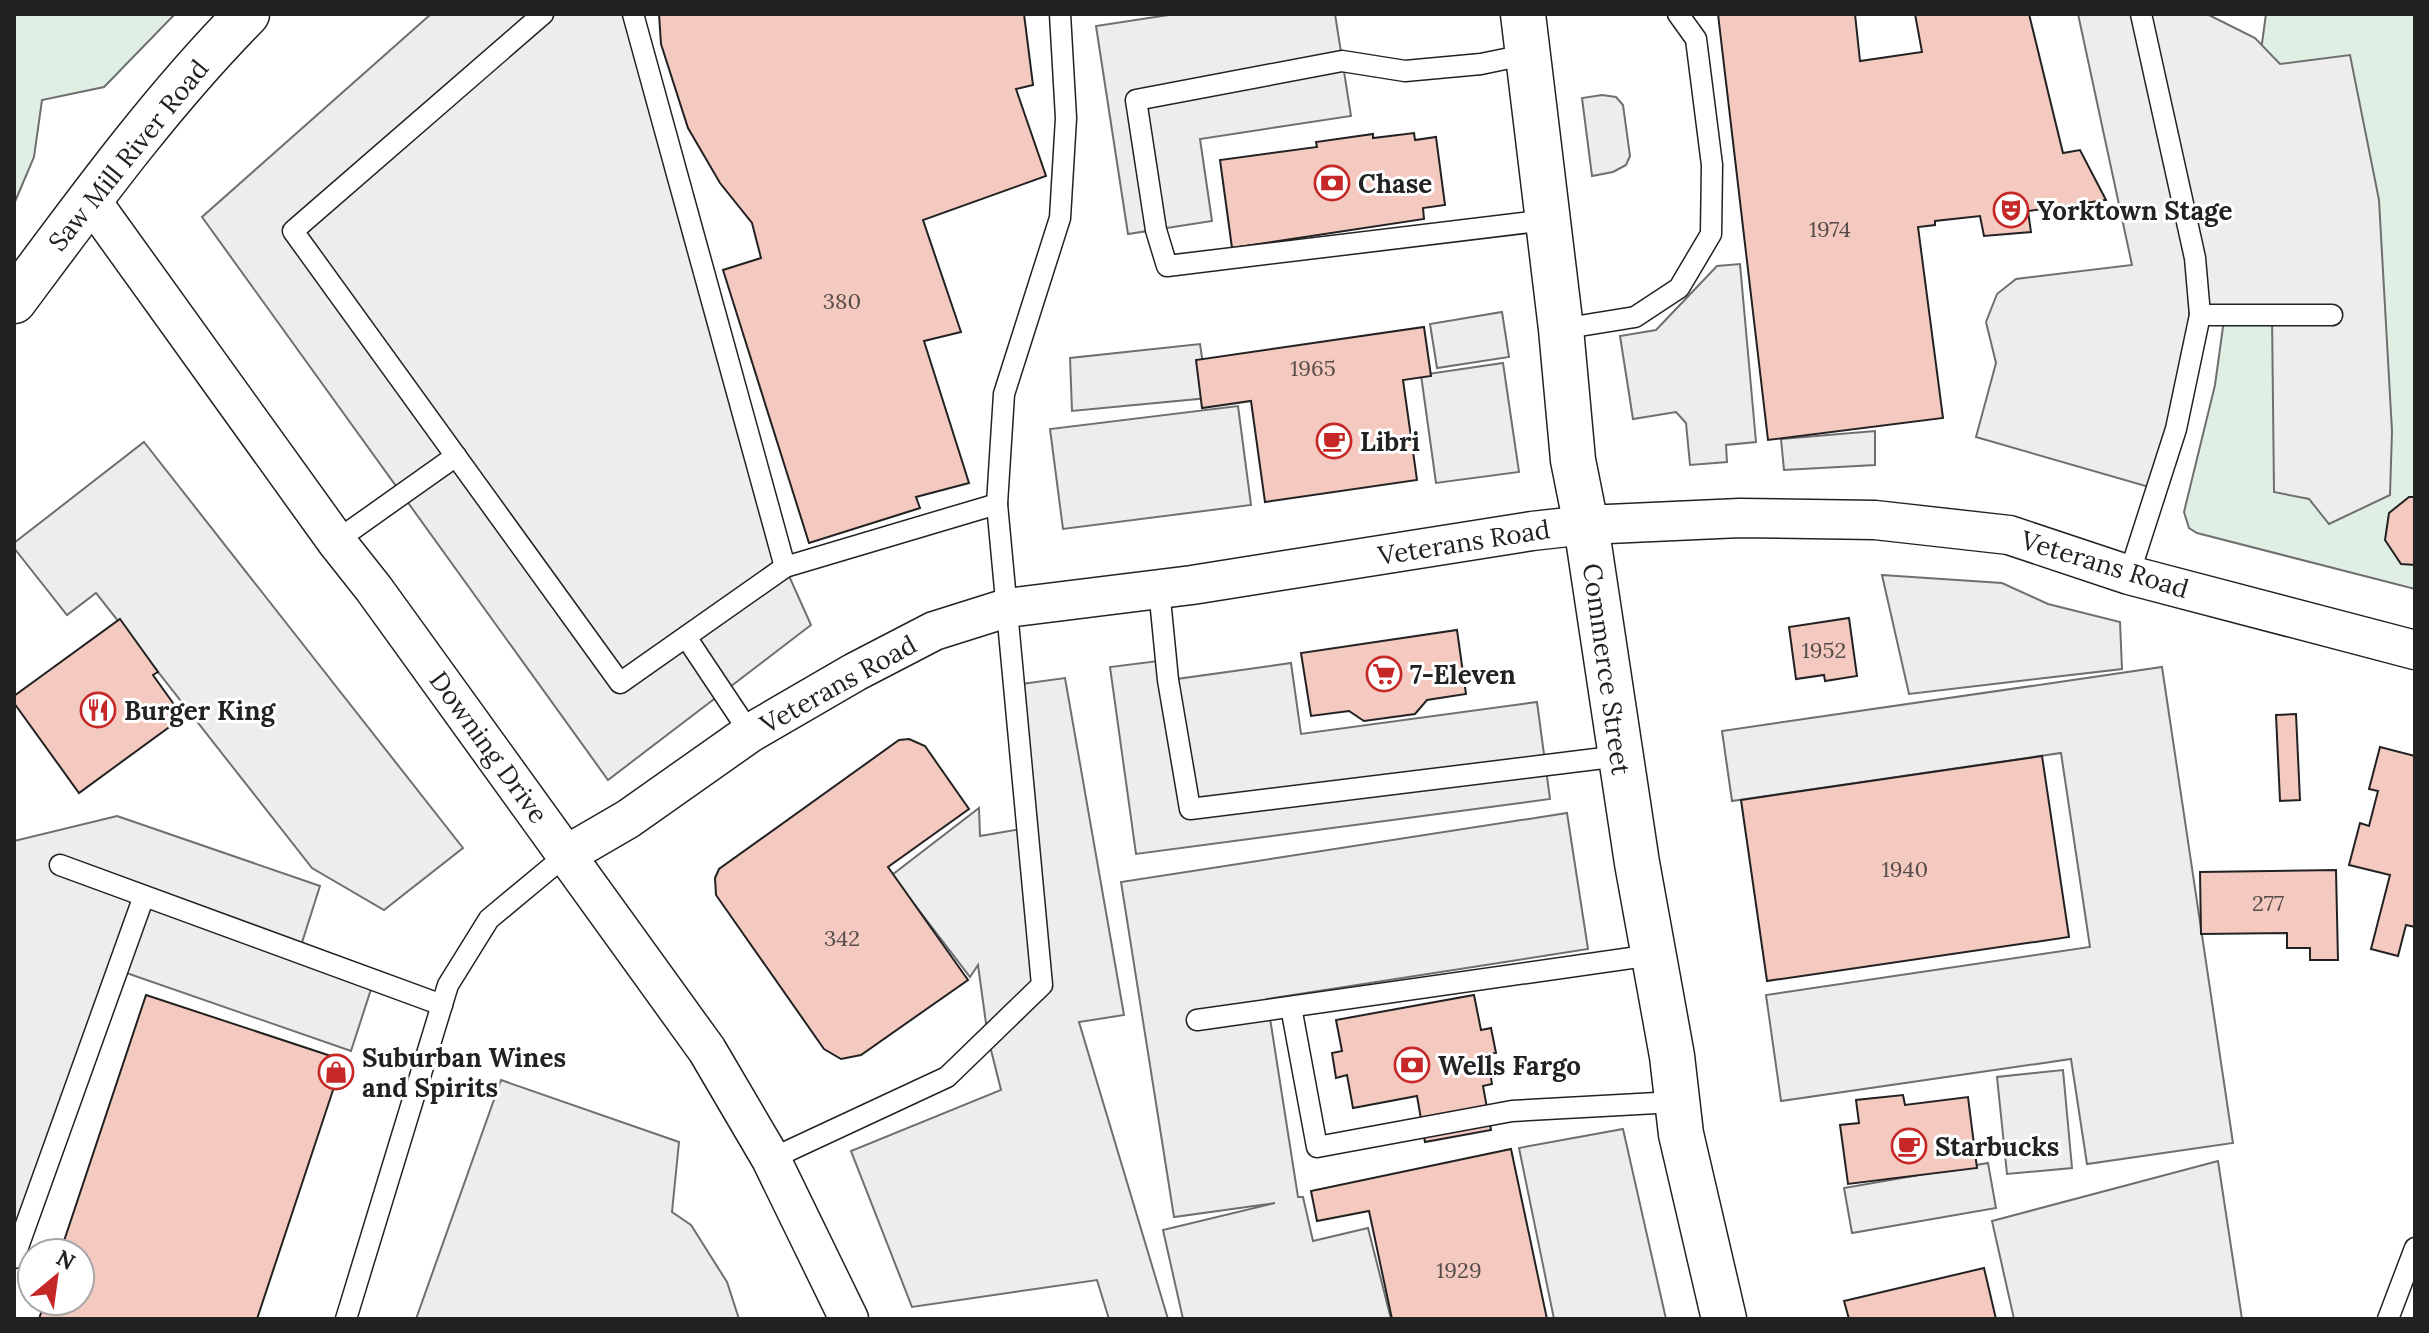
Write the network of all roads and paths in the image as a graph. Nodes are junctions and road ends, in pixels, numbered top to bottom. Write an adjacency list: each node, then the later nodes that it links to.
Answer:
1 (247, 14): 8 (street, Saw Mill River Road)
2 (543, 14): 14 (lane)
3 (633, 14): 18 (lane)
4 (1060, 14): 15 (lane)
5 (1678, 14): 13 (lane)
6 (2141, 14): 11 (lane)
7 (1526, 34): 9 (street, Commerce Street); 9 (lane)
8 (90, 199): 10 (street, Saw Mill River Road); 17 (street, Downing Drive)
9 (1547, 220): 13 (street, Commerce Street)
10 (14, 301)
11 (2200, 315): 12 (lane); 19 (lane)
12 (2332, 315)
13 (1561, 329): 16 (street, Commerce Street)
14 (456, 456): 17 (lane); 22 (lane)
15 (997, 504): 18 (lane); 21 (lane)
16 (1586, 525): 19 (street, Veterans Road); 20 (street, Veterans Road); 25 (street, Commerce Street)
17 (336, 541): 26 (street, Downing Drive)
18 (785, 567): 22 (lane)
19 (2129, 575): 23 (street, Veterans Road)
20 (1159, 589): 21 (street, Veterans Road); 25 (lane)
21 (1007, 608): 24 (street, Veterans Road); 34 (lane)
22 (686, 637): 24 (lane)
23 (2415, 650)
24 (750, 733): 26 (street, Veterans Road)
25 (1620, 756): 29 (street, Commerce Street)
26 (566, 855): 30 (lane); 34 (street, Downing Drive)
27 (60, 865): 28 (lane)
28 (144, 896): 30 (lane); 36 (lane)
29 (1652, 955): 31 (lane); 33 (street, Commerce Street)
30 (442, 1005): 37 (lane)
31 (1291, 1007): 32 (lane); 33 (lane)
32 (1197, 1020)
33 (1675, 1102): 39 (street, Commerce Street)
34 (771, 1159): 38 (street, Downing Drive)
35 (2415, 1248): 40 (lane)
36 (14, 1258)
37 (346, 1319)
38 (849, 1319)
39 (1724, 1319)
40 (2388, 1319)

